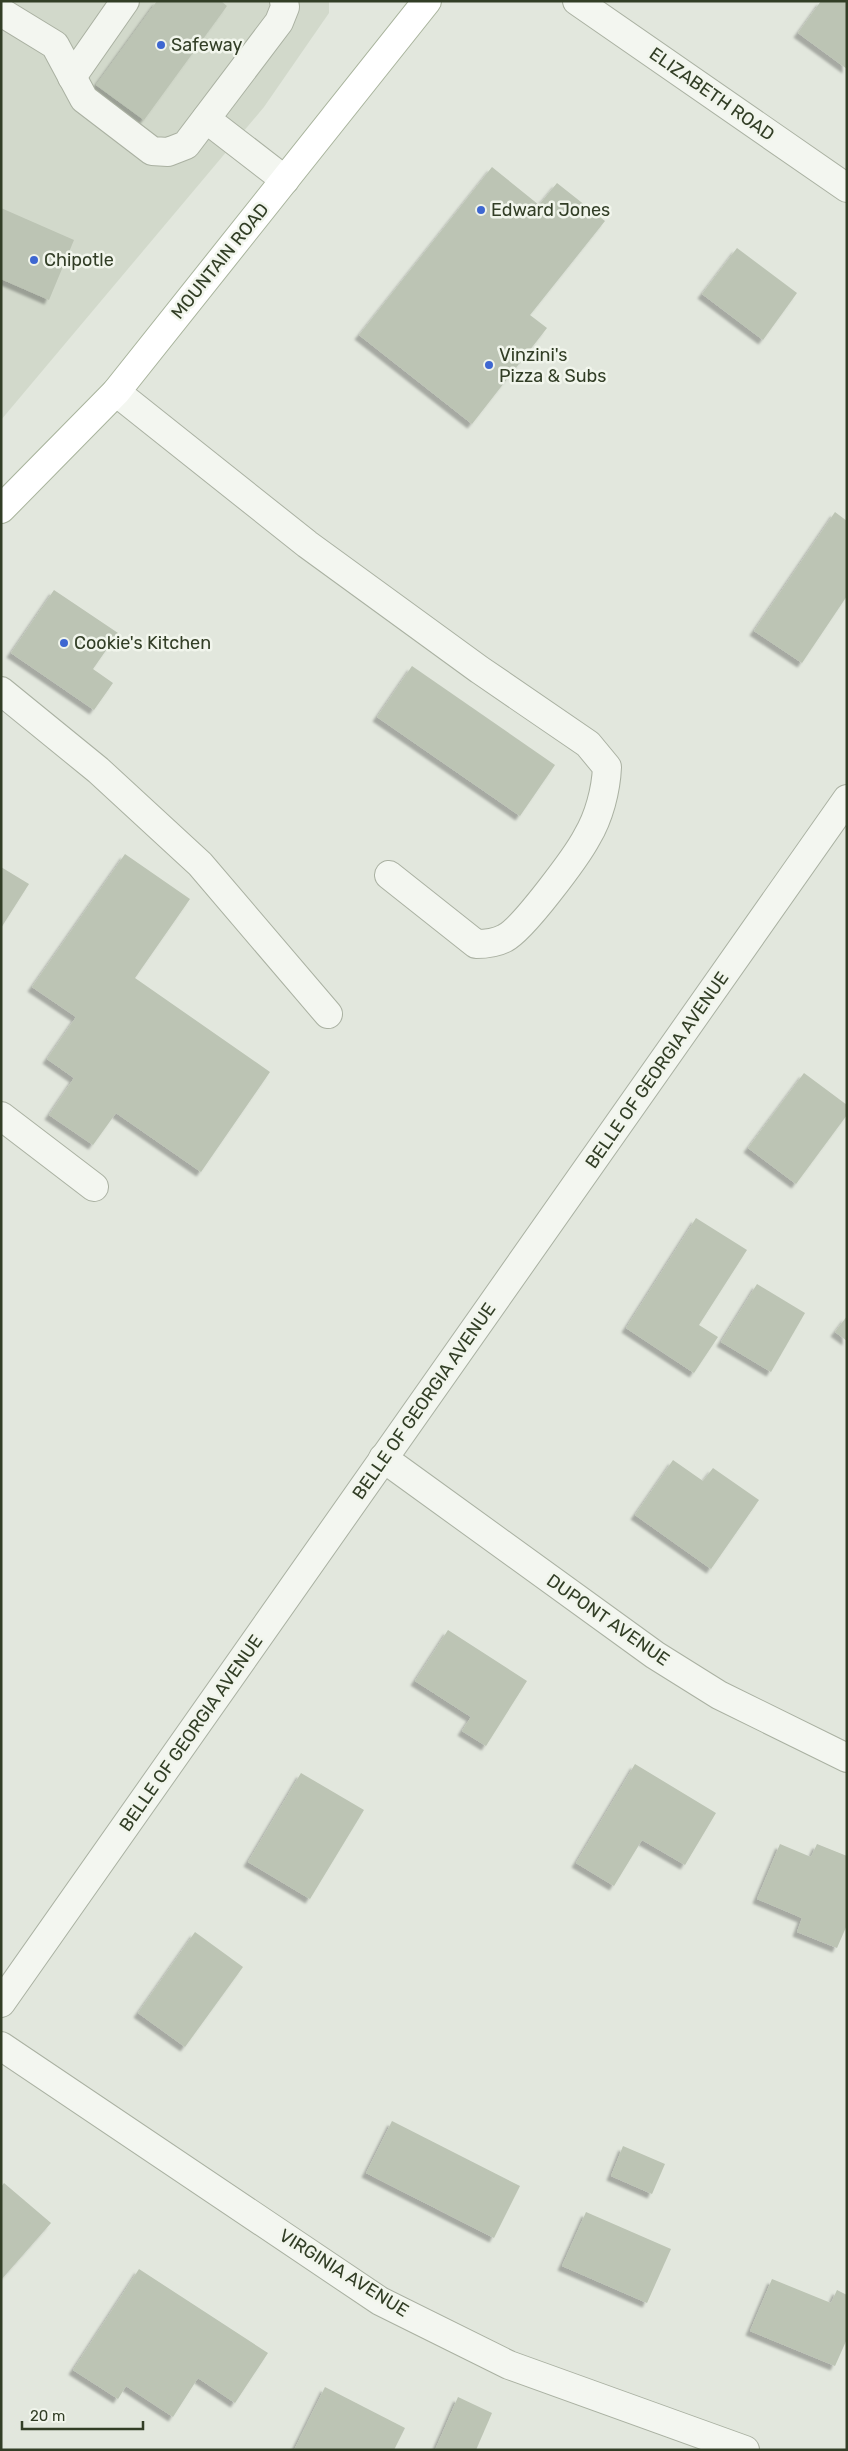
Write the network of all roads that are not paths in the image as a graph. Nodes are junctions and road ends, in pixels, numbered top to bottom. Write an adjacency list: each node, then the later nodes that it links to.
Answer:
1 (125, 1): 6 (street)
2 (284, 1): 7 (street)
3 (427, 1): 8 (main road, MOUNTAIN ROAD)
4 (577, 1): 9 (street, ELIZABETH ROAD)
5 (1, 12): 6 (street)
6 (72, 77): 7 (street)
7 (206, 119): 8 (street)
8 (285, 180): 10 (main road, MOUNTAIN ROAD)
9 (847, 188)
10 (116, 392): 11 (main road, MOUNTAIN ROAD); 14 (street)
11 (1, 509)
12 (1, 691): 15 (street)
13 (847, 799): 18 (street, BELLE OF GEORGIA AVENUE)
14 (389, 875)
15 (328, 1014)
16 (1, 1116): 17 (street)
17 (94, 1187)
18 (383, 1458): 19 (street, DUPONT AVENUE); 20 (street, BELLE OF GEORGIA AVENUE)
19 (847, 1758)
20 (1, 2003)
21 (1, 2046): 22 (street, VIRGINIA AVENUE)
22 (745, 2450)

